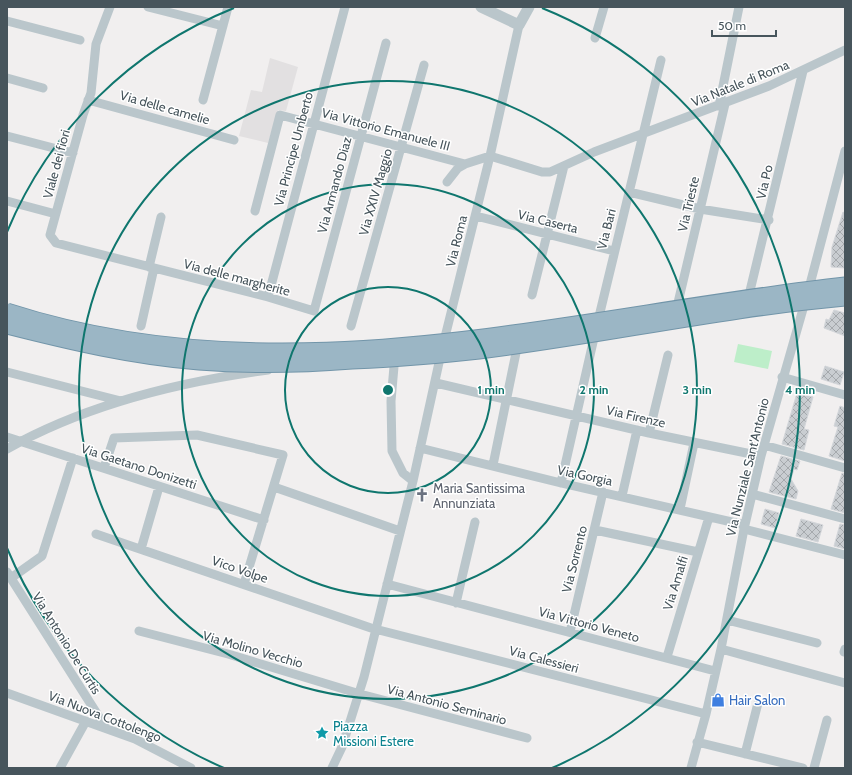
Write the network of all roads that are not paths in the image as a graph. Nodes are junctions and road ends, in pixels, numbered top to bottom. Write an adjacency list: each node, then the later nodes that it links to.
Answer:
1 (110, 7): 21 (street, Viale dei fiori)
2 (148, 7): 11 (street)
3 (228, 7): 11 (street)
4 (345, 7): 24 (street, Via Principe Umberto)
5 (481, 7): 10 (street)
6 (529, 7): 10 (street)
7 (604, 7): 12 (street)
8 (738, 7): 23 (street, Via Trieste)
9 (7, 21): 13 (street)
10 (519, 25): 32 (street, Via Roma)
11 (223, 26): 22 (street)
12 (595, 38)
13 (80, 40)
14 (386, 43): 27 (street, Via Armando Diaz)
15 (845, 50): 18 (street, Via Natale di Roma)
16 (662, 60): 25 (street)
17 (424, 64): 29 (street, Via XXIV Maggio)
18 (803, 71): 23 (street, Via Natale di Roma); 43 (street, Via Po)
19 (7, 78): 20 (street)
20 (43, 88)
21 (88, 100): 28 (street, Via delle camelie); 30 (street, Viale dei fiori)
22 (203, 100)
23 (722, 105): 25 (street, Via Natale di Roma); 38 (street, Via Trieste)
24 (313, 123): 27 (street, Via Vittorio Emanuele III); 39 (street, Via Vittorio Emanuele III); 51 (street, Via Principe Umberto)
25 (642, 134): 34 (street, Via Natale di Roma); 36 (street, Via Bari)
26 (7, 136): 30 (street)
27 (360, 137): 29 (street, Via Vittorio Emanuele III); 55 (street, Via Armando Diaz)
28 (234, 140)
29 (401, 148): 33 (street, Via Vittorio Emanuele III); 59 (street, Via XXIV Maggio)
30 (73, 153): 44 (street, Viale dei fiori)
31 (845, 153): 49 (street, Via Nunziale Sant'Antonio)
32 (490, 156): 33 (street, Via Vittorio Emanuele III); 34 (street, Via Natale di Roma); 41 (street, Via Roma)
33 (465, 164): 35 (street, Via Vittorio Emanuele III)
34 (564, 166): 45 (street)
35 (447, 182)
36 (629, 192): 38 (street); 46 (street, Via Bari)
37 (7, 201): 40 (street)
38 (700, 209): 43 (street); 56 (street, Via Trieste)
39 (255, 211)
40 (52, 213)
41 (476, 216): 45 (street, Via Caserta); 62 (street, Via Roma)
42 (161, 217): 47 (street)
43 (768, 220): 53 (street, Via Po)
44 (50, 235): 47 (street, Via delle margherite)
45 (547, 235): 46 (street, Via Caserta); 50 (street)
46 (614, 252): 60 (street, Via Bari)
47 (152, 267): 51 (street, Via delle margherite); 58 (street)
48 (845, 285): 49 (street); 54 (highway, bridge)
49 (809, 288): 53 (street); 66 (street, Via Nunziale Sant'Antonio)
50 (532, 295)
51 (268, 297): 55 (street, Via delle margherite)
52 (845, 298): 57 (highway, bridge)
53 (748, 299): 56 (street)
54 (7, 311)
55 (314, 311)
56 (676, 311): 60 (street)
57 (7, 326)
58 (141, 326)
59 (351, 326)
60 (596, 329): 61 (street); 71 (street, Via Bari)
61 (519, 339): 62 (street); 69 (street)
62 (442, 349): 63 (street); 67 (street, Via Roma)
63 (395, 355): 70 (street); 85 (street)
64 (668, 355): 73 (street)
65 (7, 372): 70 (street)
66 (782, 377): 68 (street); 77 (street, Via Nunziale Sant'Antonio)
67 (436, 383): 69 (street, Via Firenze); 78 (street, Via Roma)
68 (845, 395)
69 (507, 400): 71 (street, Via Firenze); 82 (street)
70 (121, 401): 75 (street)
71 (576, 416): 72 (street, Via Firenze); 86 (street, Via Bari)
72 (637, 430): 73 (street, Via Firenze); 91 (street)
73 (649, 433): 76 (street, Via Firenze)
74 (7, 437): 75 (street, Via Gaetano Donizetti)
75 (21, 441): 79 (street); 81 (street, Via Gaetano Donizetti)
76 (694, 443): 80 (street, Via Firenze); 92 (street)
77 (764, 445): 80 (street, Via Nunziale Sant'Antonio); 84 (street)
78 (420, 448): 82 (street, Via Gorgia); 85 (street, Via Roma)
79 (7, 449)
80 (761, 456): 90 (street, Via Nunziale Sant'Antonio)
81 (73, 458): 83 (street, Via Gaetano Donizetti); 104 (street)
82 (493, 465): 86 (street, Via Gorgia)
83 (104, 468): 87 (street, Via Gaetano Donizetti); 88 (street)
84 (845, 468)
85 (413, 481): 99 (street, Via Roma)
86 (561, 483): 89 (street, Via Gorgia)
87 (159, 487): 95 (street, Via Gaetano Donizetti); 101 (street)
88 (274, 487): 95 (street); 99 (street)
89 (603, 492): 91 (street, Via Gorgia); 98 (street, Via Sorrento)
90 (752, 494): 94 (street); 97 (street, Via Nunziale Sant'Antonio)
91 (622, 496): 92 (street, Via Gorgia)
92 (680, 509): 93 (street, Via Gorgia)
93 (709, 517): 97 (street, Via Gorgia); 102 (street, Via Amalfi)
94 (845, 519)
95 (264, 520): 105 (street)
96 (475, 522): 107 (street)
97 (744, 527): 103 (street, Via Gorgia); 108 (street, Via Nunziale Sant'Antonio)
98 (595, 530): 102 (street); 111 (street, Via Sorrento)
99 (400, 531): 106 (street, Via Roma)
100 (96, 534): 101 (street, Vico Volpe)
101 (142, 549): 105 (street, Vico Volpe)
102 (698, 552): 114 (street, Via Amalfi)
103 (845, 555)
104 (9, 575): 123 (street, Via Antonio De Curtis)
105 (244, 584): 109 (street, Vico Volpe)
106 (387, 584): 107 (street, Via Vittorio Veneto); 109 (street, Via Roma)
107 (456, 603): 111 (street, Via Vittorio Veneto)
108 (727, 620): 112 (street); 113 (street, Via Nunziale Sant'Antonio)
109 (376, 628): 118 (street, Via Roma); 120 (street, Via Calessieri)
110 (139, 631): 118 (street, Via Molino Vecchio)
111 (570, 632): 114 (street, Via Vittorio Veneto)
112 (818, 643)
113 (721, 649): 115 (street, Via Nunziale Sant'Antonio); 116 (street)
114 (667, 657): 115 (street, Via Vittorio Veneto)
115 (716, 671): 120 (street, Via Nunziale Sant'Antonio)
116 (845, 683)
117 (7, 693): 122 (street, Via Nuova Cottolengo)
118 (360, 694): 124 (street, Via Antonio Seminario); 129 (street, Via Roma)
119 (758, 702): 126 (street)
120 (706, 714): 125 (street, Via Nunziale Sant'Antonio)
121 (827, 720): 132 (street)
122 (86, 721): 123 (street, Via Nuova Cottolengo); 127 (street)
123 (106, 728): 128 (street, Via Nuova Cottolengo)
124 (527, 738)
125 (697, 742): 126 (street); 130 (street, Via Nunziale Sant'Antonio)
126 (745, 754): 131 (street)
127 (60, 768)
128 (191, 768)
129 (332, 768)
130 (691, 768)
131 (803, 768)
132 (814, 768)

